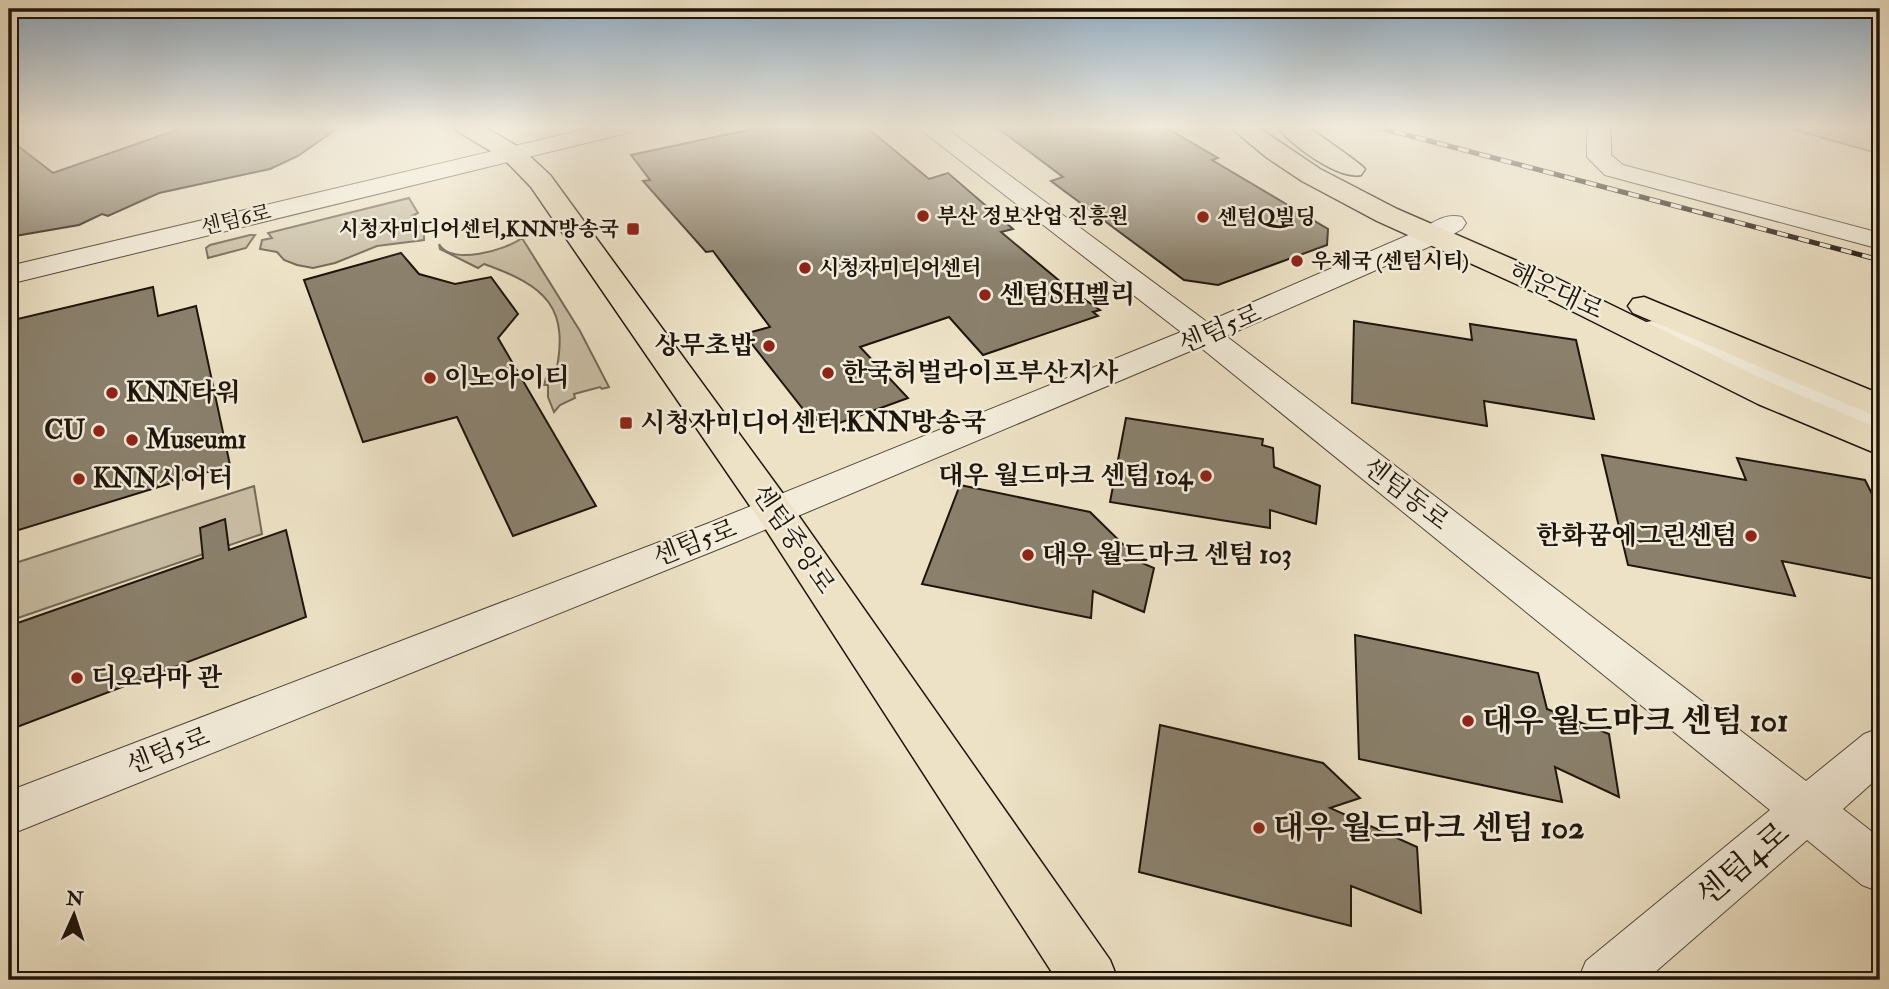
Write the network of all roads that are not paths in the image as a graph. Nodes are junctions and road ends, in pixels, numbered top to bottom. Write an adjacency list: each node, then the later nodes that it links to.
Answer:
1 (437, 172): 9 (street, 센텀6로)
2 (532, 172): 15 (main road, 센텀중앙로)
3 (989, 172): 11 (street, 센텀동로)
4 (1314, 172): 7 (main road, 해운대로)
5 (1353, 172): 7 (main road, 해운대로)
6 (1622, 172): 8 (street)
7 (1441, 230): 10 (main road, 해운대로); 11 (street, 센텀5로); 12 (main road, 해운대로)
8 (1880, 241)
9 (9, 275)
10 (1605, 313): 13 (street); 14 (main road, 해운대로)
11 (1206, 335): 15 (street, 센텀5로); 17 (street, 센텀동로)
12 (1880, 407)
13 (1880, 421)
14 (1880, 443)
15 (775, 512): 18 (street, 센텀5로); 20 (main road, 센텀중앙로)
16 (1880, 748): 17 (street, 센텀4로)
17 (1807, 810): 19 (street, 센텀동로); 21 (street, 센텀4로)
18 (9, 813)
19 (1880, 868)
20 (1090, 980)
21 (1605, 980)

